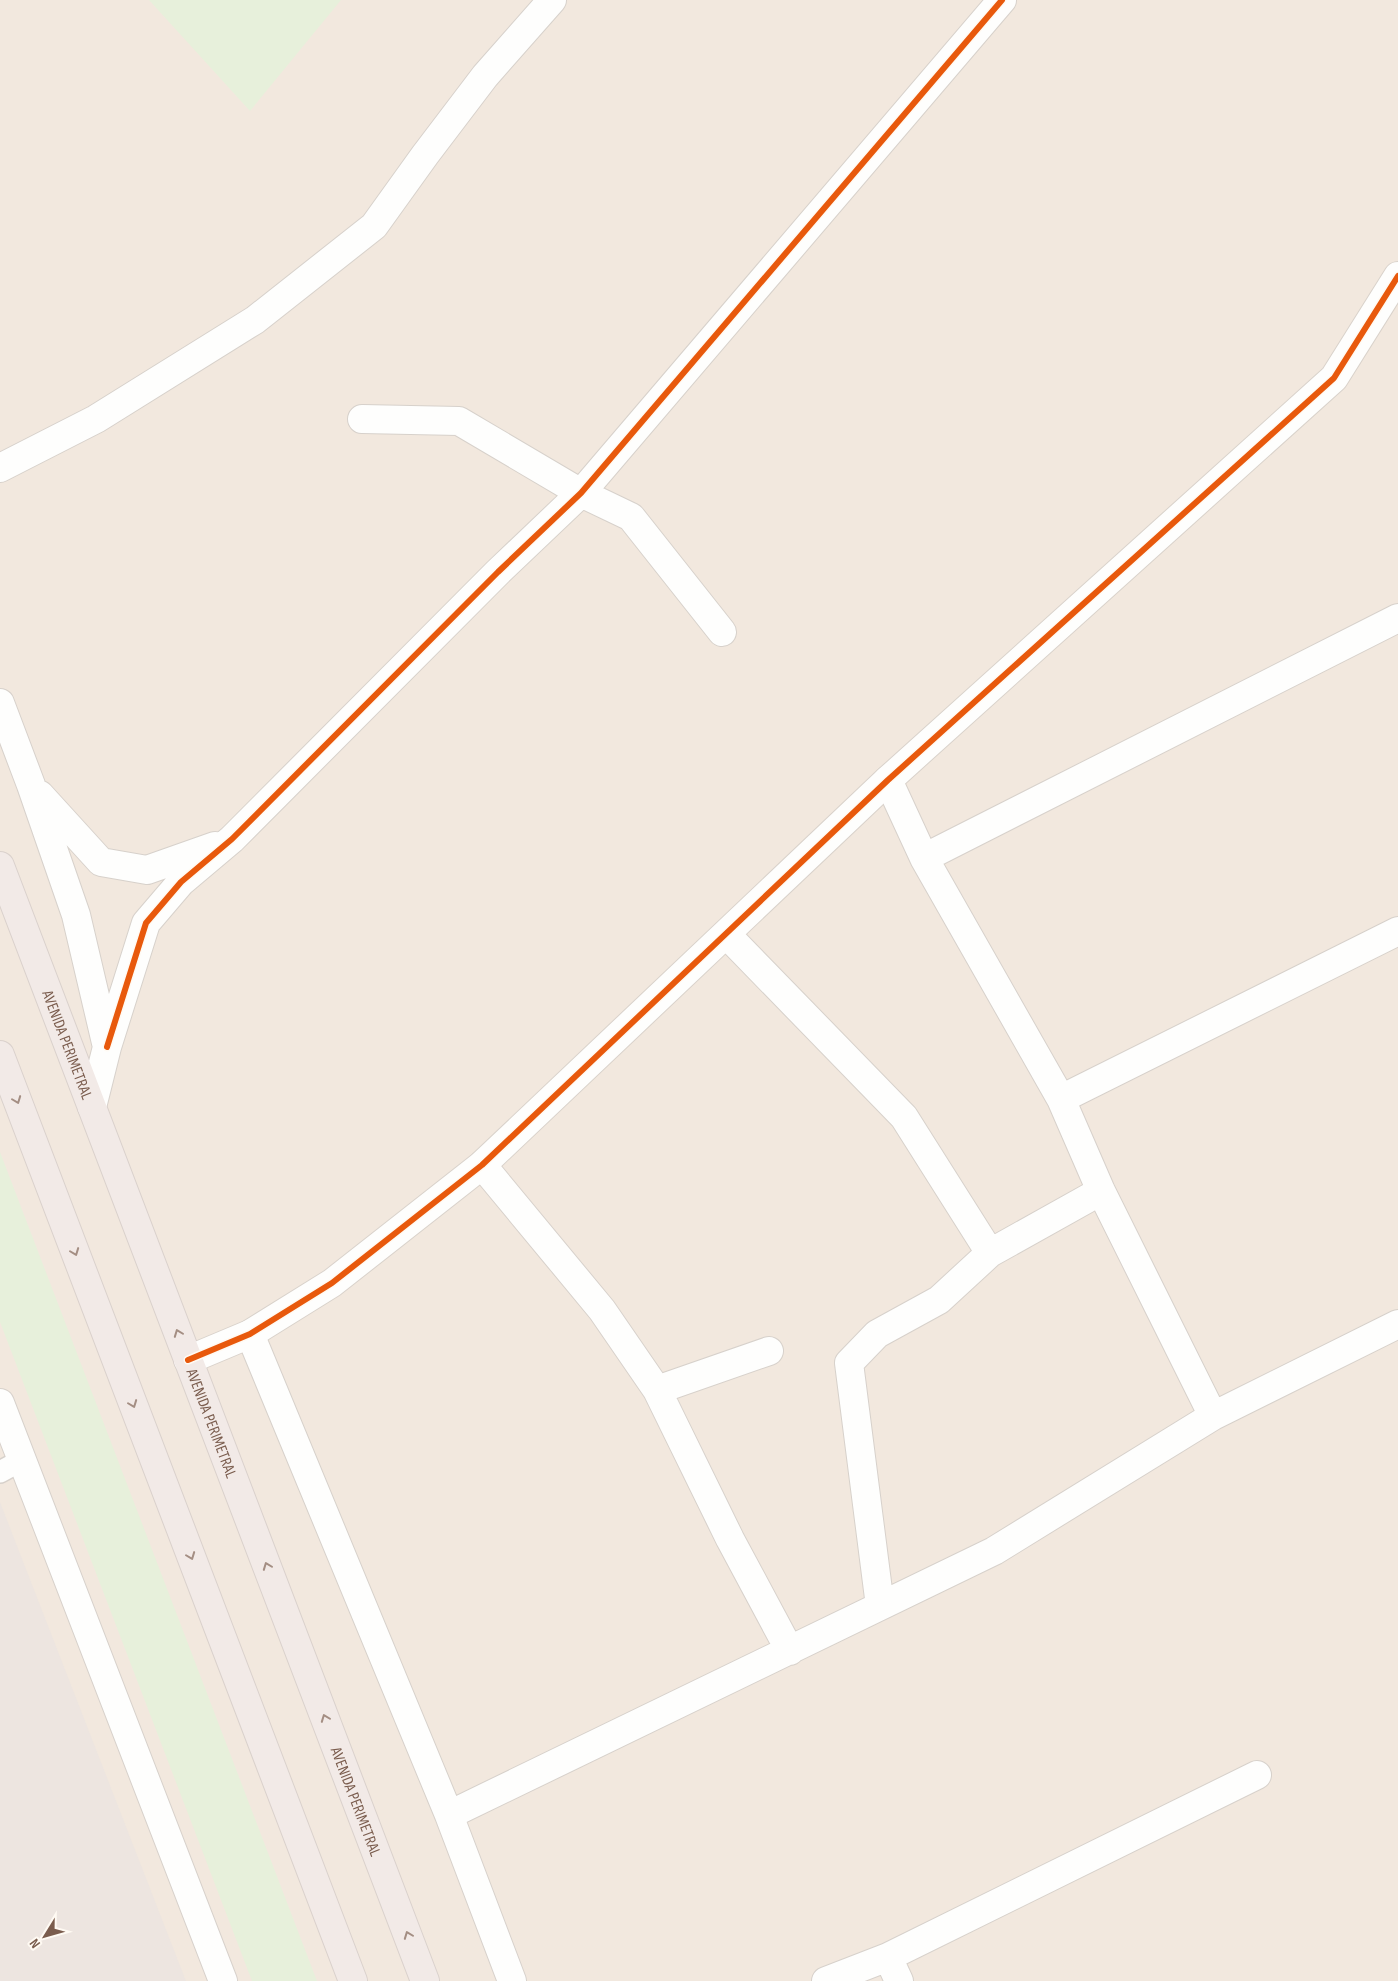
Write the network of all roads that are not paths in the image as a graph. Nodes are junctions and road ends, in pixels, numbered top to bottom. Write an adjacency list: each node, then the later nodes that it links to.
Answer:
1 (552, 0): 5 (street)
2 (1002, 0): 6 (street)
3 (1398, 276): 10 (street)
4 (362, 419): 6 (street)
5 (0, 468)
6 (581, 493): 8 (street); 12 (street)
7 (1398, 618): 13 (street)
8 (722, 632)
9 (0, 703): 11 (street)
10 (888, 780): 13 (street); 16 (street)
11 (32, 785): 12 (street); 17 (street)
12 (232, 839): 17 (street)
13 (924, 858): 19 (street)
14 (0, 866): 20 (highway, AVENIDA PERIMETRAL)
15 (1398, 931): 19 (street)
16 (727, 935): 21 (street); 23 (street)
17 (107, 1047): 20 (street)
18 (0, 1055): 38 (highway, one-way to 38)
19 (1061, 1099): 22 (street)
20 (92, 1107): 27 (highway, AVENIDA PERIMETRAL, one-way to 20)
21 (482, 1165): 25 (street); 28 (street)
22 (1101, 1191): 23 (street); 30 (street)
23 (990, 1253): 32 (street)
24 (1398, 1324): 30 (street)
25 (250, 1334): 27 (street); 35 (street)
26 (769, 1351): 28 (street)
27 (188, 1360): 39 (highway, AVENIDA PERIMETRAL, one-way to 27)
28 (657, 1390): 33 (street)
29 (0, 1403): 31 (street)
30 (1213, 1416): 32 (street)
31 (11, 1466): 37 (street)
32 (880, 1606): 33 (street)
33 (790, 1651): 35 (street)
34 (1256, 1775): 36 (street)
35 (449, 1815): 40 (street)
36 (894, 1969): 41 (street)
37 (224, 1981)
38 (353, 1981)
39 (425, 1981)
40 (512, 1981)
41 (826, 1981)

